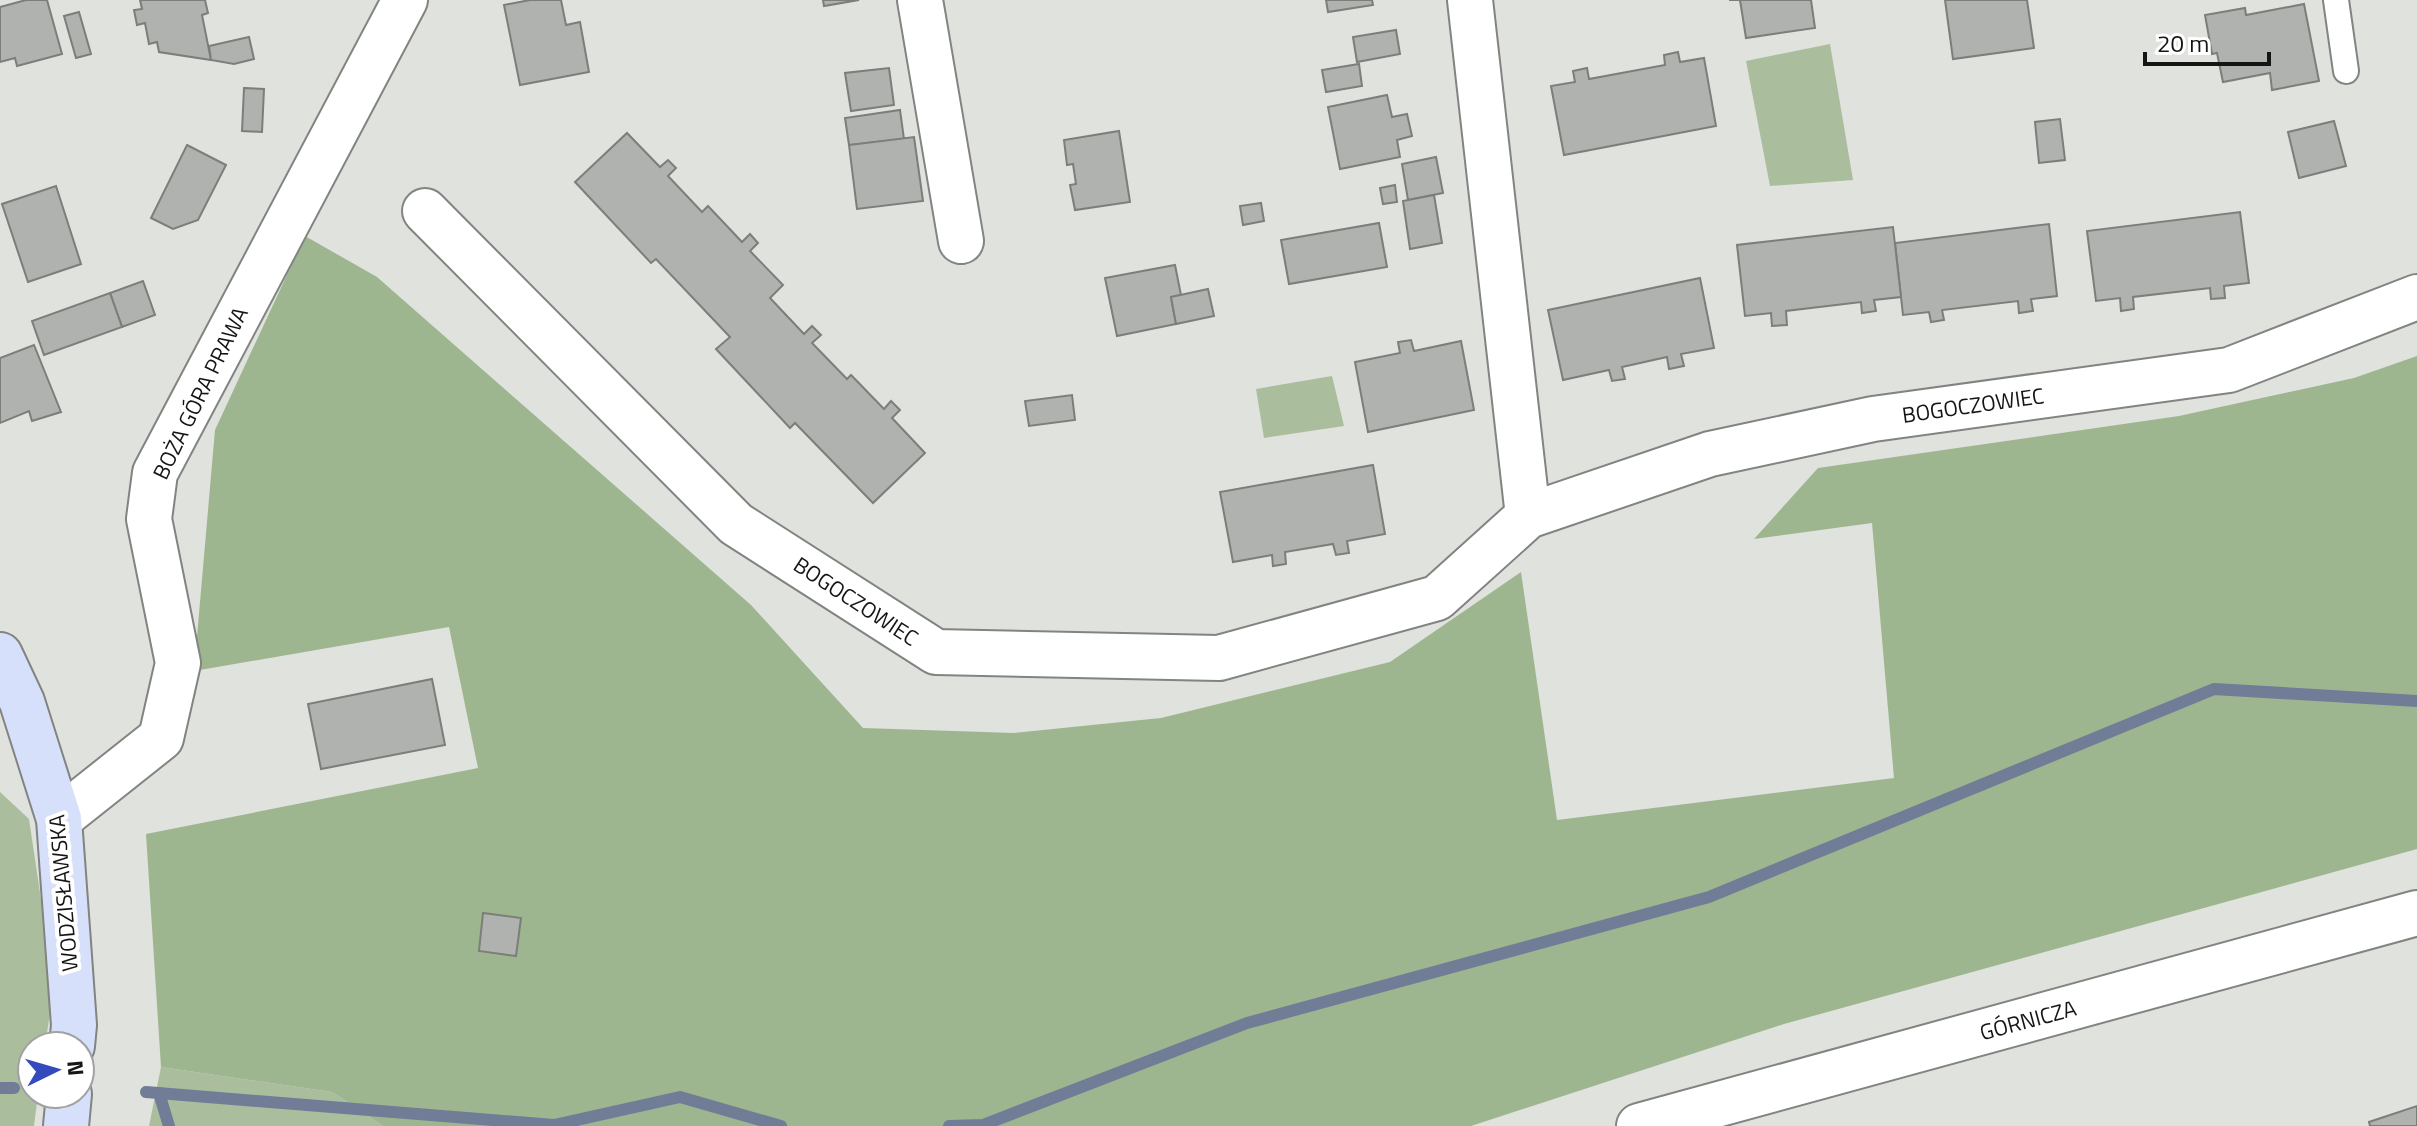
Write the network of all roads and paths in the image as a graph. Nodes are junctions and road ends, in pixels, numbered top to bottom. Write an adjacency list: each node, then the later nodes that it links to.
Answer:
1 (405, 0): 11 (street, BOŻA GÓRA PRAWA)
2 (920, 0): 7 (street)
3 (1470, 0): 9 (street)
4 (2336, 0): 5 (lane)
5 (2346, 71)
6 (425, 211): 9 (street, BOGOCZOWIEC)
7 (961, 241)
8 (2417, 297): 9 (street, BOGOCZOWIEC)
9 (1528, 516)
10 (0, 655): 11 (main road, WODZISŁAWSKA)
11 (59, 819): 13 (main road, WODZISŁAWSKA)
12 (2417, 913): 14 (street, GÓRNICZA)
13 (74, 1030)
14 (1639, 1126)

